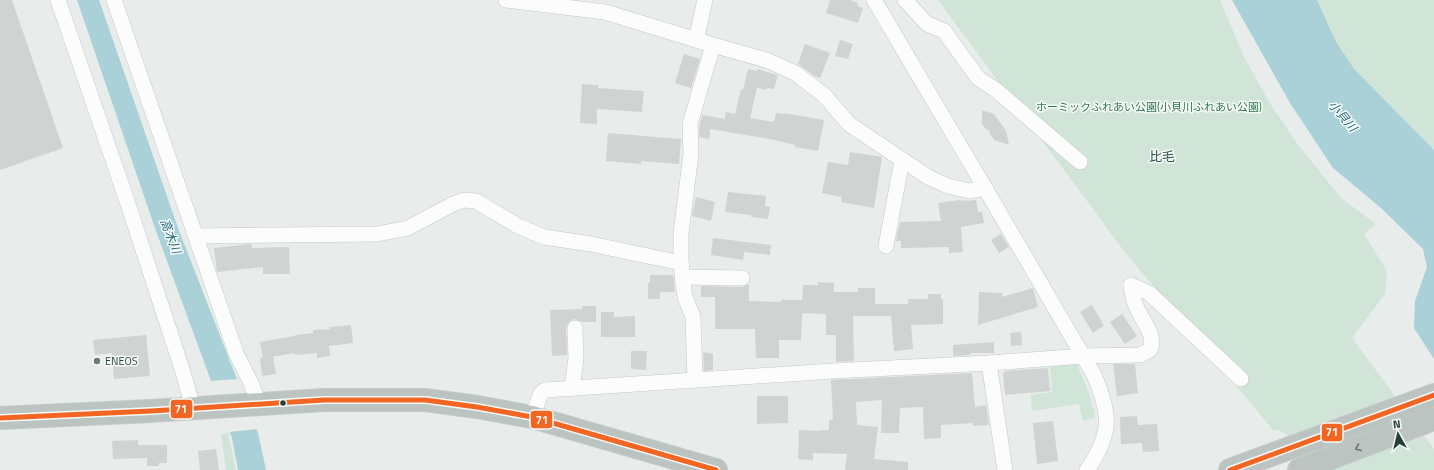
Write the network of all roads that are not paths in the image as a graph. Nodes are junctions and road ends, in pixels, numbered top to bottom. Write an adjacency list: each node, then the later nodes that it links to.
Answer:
1 (58, 0): 24 (street)
2 (114, 0): 12 (street)
3 (506, 0): 7 (street)
4 (705, 0): 7 (street)
5 (874, 0): 11 (street)
6 (905, 0): 10 (street)
7 (696, 40): 8 (street)
8 (713, 45): 9 (street); 14 (street)
9 (902, 160): 11 (street); 13 (street)
10 (1080, 162)
11 (985, 188): 17 (street)
12 (196, 236): 14 (street); 23 (street)
13 (886, 246)
14 (682, 270): 15 (street); 19 (street)
15 (742, 278)
16 (575, 328): 21 (street)
17 (1084, 356): 18 (street); 20 (street); 30 (street)
18 (989, 363): 19 (street); 29 (street)
19 (695, 380): 21 (street)
20 (1242, 380)
21 (573, 388): 25 (street)
22 (1434, 395): 31 (highway)
23 (256, 405): 24 (highway); 25 (highway)
24 (202, 408): 26 (highway)
25 (532, 417): 28 (highway)
26 (0, 418)
27 (1434, 419): 32 (highway, one-way to 32)
28 (716, 470)
29 (1005, 470)
30 (1088, 470)
31 (1230, 470)
32 (1299, 470)

